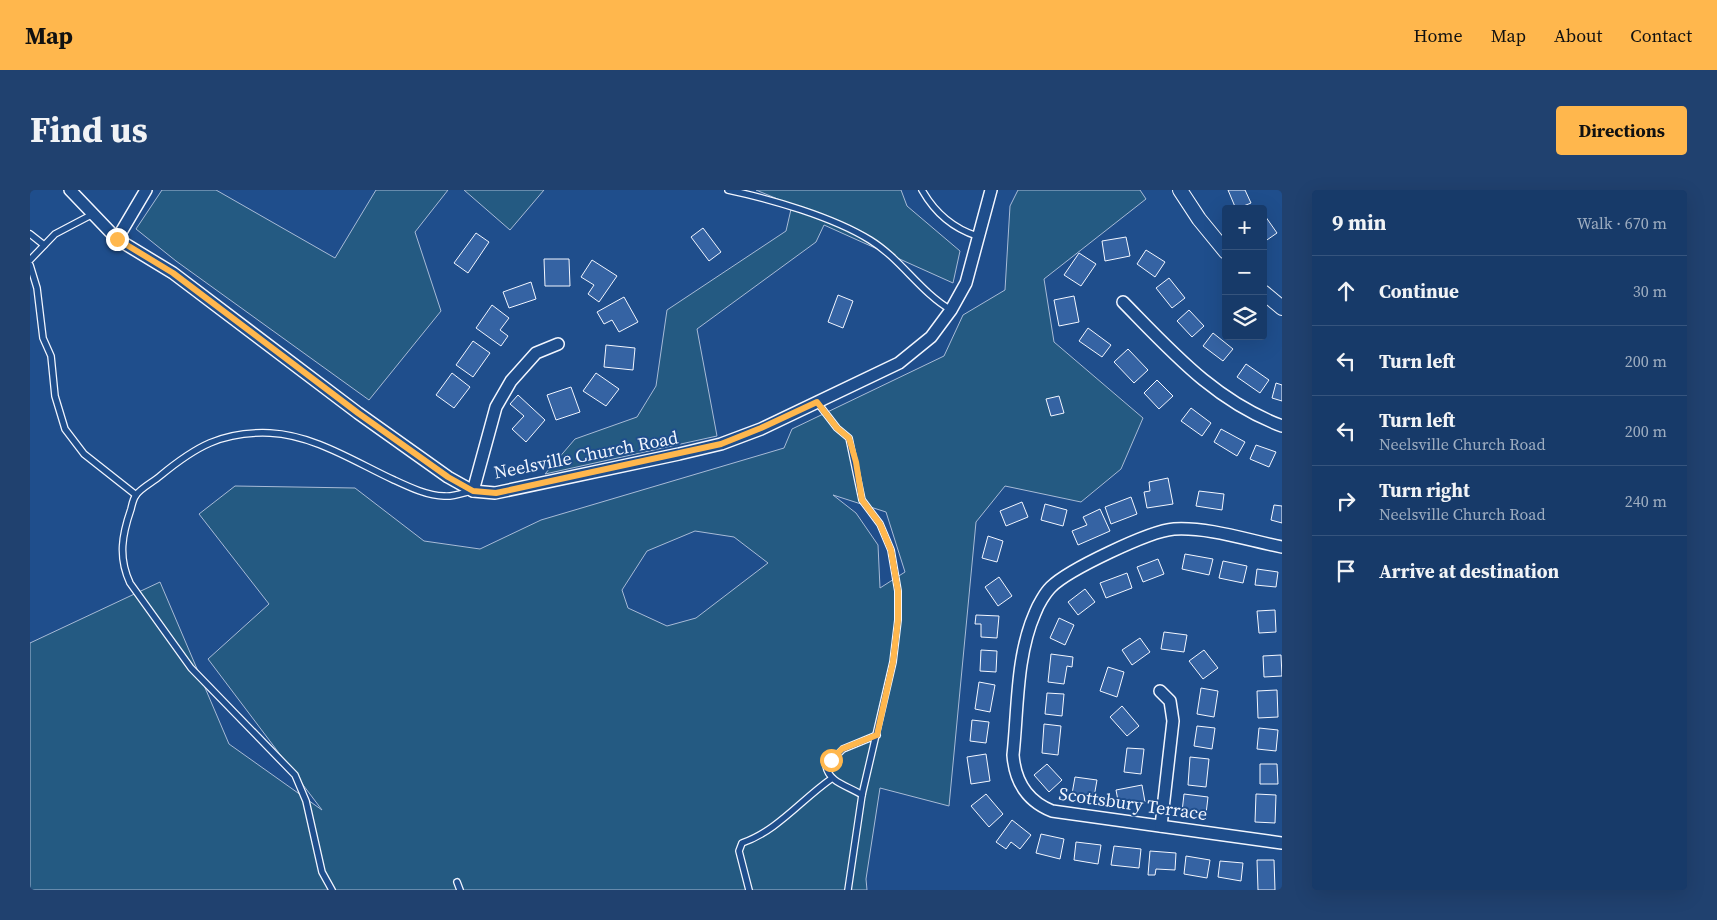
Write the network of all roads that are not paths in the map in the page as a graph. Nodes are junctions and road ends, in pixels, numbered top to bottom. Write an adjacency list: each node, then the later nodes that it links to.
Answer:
1 (70, 190): 7 (street, Neelsville Church Road)
2 (146, 190): 10 (street)
3 (728, 190): 18 (lane)
4 (922, 190): 9 (lane)
5 (991, 190): 9 (street, Neelsville Church Road)
6 (1180, 190): 12 (street)
7 (93, 214): 10 (street, Neelsville Church Road); 11 (lane)
8 (30, 234): 11 (lane)
9 (977, 236): 18 (street, Neelsville Church Road)
10 (117, 239): 22 (street, Neelsville Church Road)
11 (44, 245): 13 (lane)
12 (1224, 250)
13 (30, 260)
14 (30, 265): 23 (lane)
15 (1267, 295): 17 (street)
16 (1123, 302): 21 (street)
17 (1282, 308)
18 (951, 310): 20 (street, Neelsville Church Road)
19 (558, 344): 22 (street)
20 (817, 402): 22 (street, Neelsville Church Road); 26 (lane)
21 (1282, 426)
22 (473, 491): 23 (lane)
23 (136, 495): 32 (lane)
24 (1282, 547): 29 (street, Scottsbury Terrace)
25 (1160, 691): 29 (street)
26 (877, 735): 27 (lane); 28 (lane)
27 (831, 779): 28 (lane); 34 (lane)
28 (862, 795): 35 (lane)
29 (1160, 826): 30 (street, Scottsbury Terrace)
30 (1282, 843)
31 (457, 882): 33 (lane)
32 (332, 890)
33 (460, 890)
34 (749, 890)
35 (848, 890)

